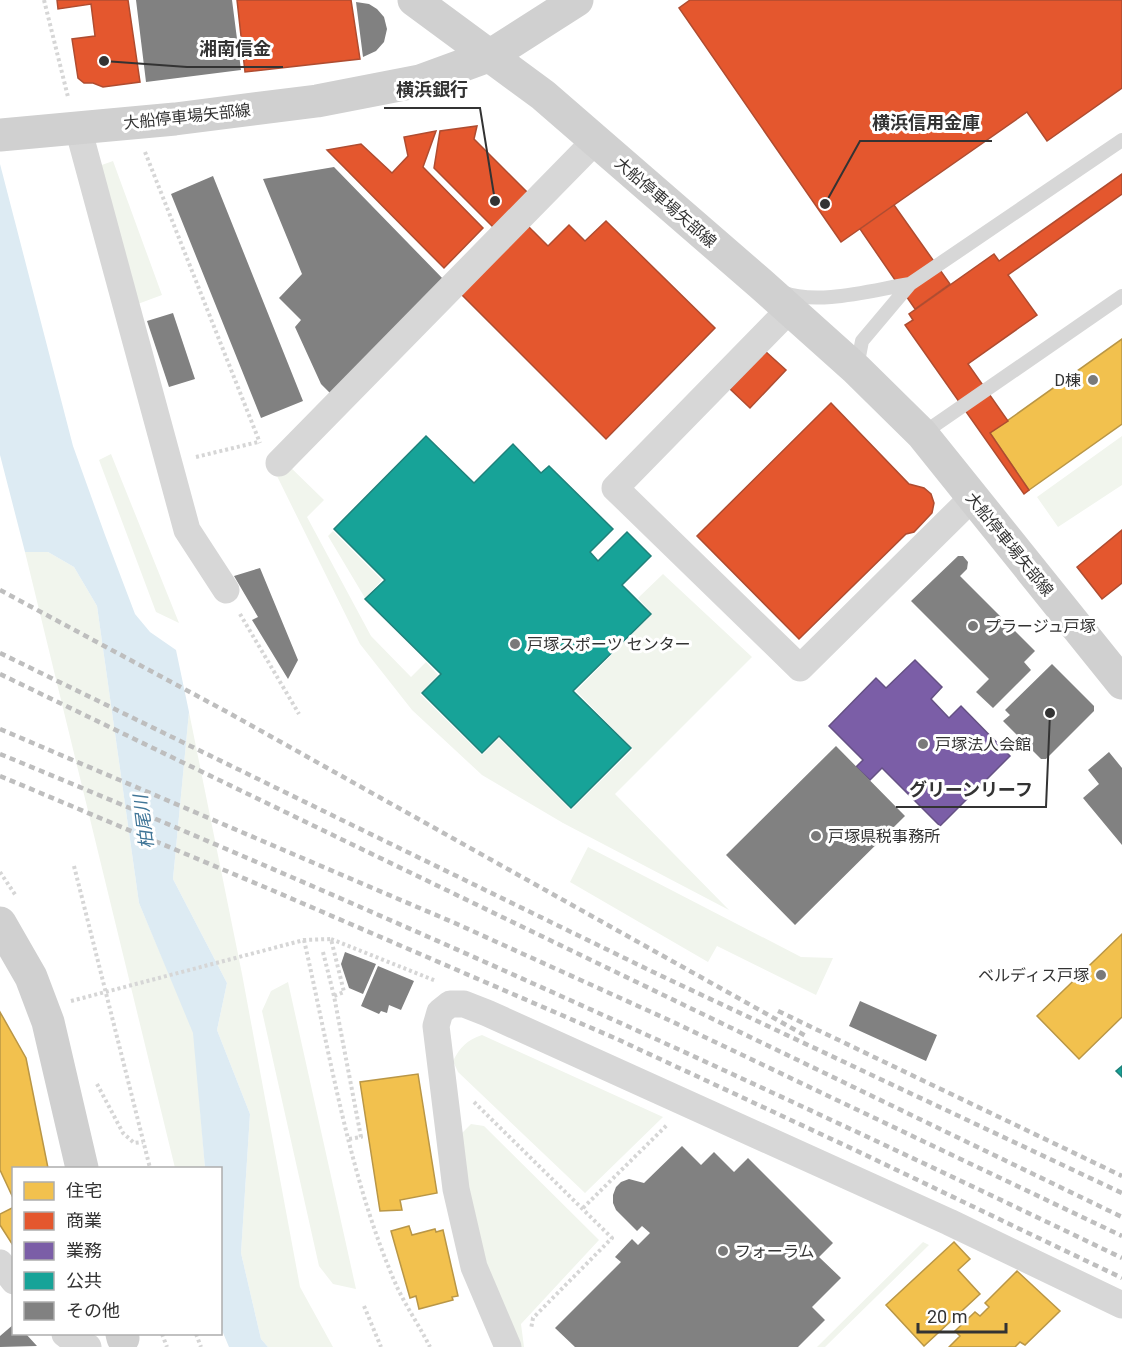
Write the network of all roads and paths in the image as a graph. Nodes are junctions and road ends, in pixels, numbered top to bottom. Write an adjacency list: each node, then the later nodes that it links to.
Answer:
1 (44, 0): 5 (path)
2 (414, 0): 4 (main road)
3 (577, 0): 4 (main road)
4 (491, 55): 5 (main road, 大船停車場矢部線); 8 (main road, 大船停車場矢部線)
5 (73, 123): 6 (main road, 大船停車場矢部線); 9 (lane); 19 (street)
6 (0, 135)
7 (1122, 140): 12 (lane)
8 (595, 141): 11 (main road, 大船停車場矢部線); 18 (street)
9 (0, 147)
10 (144, 150): 17 (path)
11 (761, 284): 12 (lane); 14 (main road, 大船停車場矢部線)
12 (910, 284): 15 (lane)
13 (1122, 296): 16 (lane)
14 (790, 309): 15 (main road, 大船停車場矢部線); 20 (street)
15 (856, 369): 16 (main road, 大船停車場矢部線)
16 (922, 434): 20 (main road, 大船停車場矢部線)
17 (259, 442): 18 (path); 19 (path)
18 (279, 463)
19 (170, 464): 21 (street)
20 (973, 496): 22 (main road, 大船停車場矢部線)
21 (226, 590): 23 (path)
22 (1118, 672)
23 (299, 714)
24 (74, 866): 36 (path)
25 (0, 923): 37 (main road)
26 (331, 939): 27 (path); 29 (path); 30 (path)
27 (304, 940): 31 (path); 35 (path)
28 (323, 952): 30 (path)
29 (437, 982)
30 (334, 996): 35 (path)
31 (65, 1002)
32 (104, 1094): 36 (path)
33 (474, 1102): 39 (path)
34 (690, 1104): 39 (path); 42 (street); 45 (street)
35 (349, 1138): 48 (path)
36 (143, 1142): 38 (path)
37 (82, 1167)
38 (150, 1167)
39 (583, 1208): 45 (path)
40 (0, 1263): 41 (street)
41 (12, 1278)
42 (1122, 1305)
43 (364, 1306): 47 (path)
44 (66, 1335): 46 (street)
45 (519, 1342)
46 (88, 1347)
47 (381, 1347)
48 (430, 1347)

